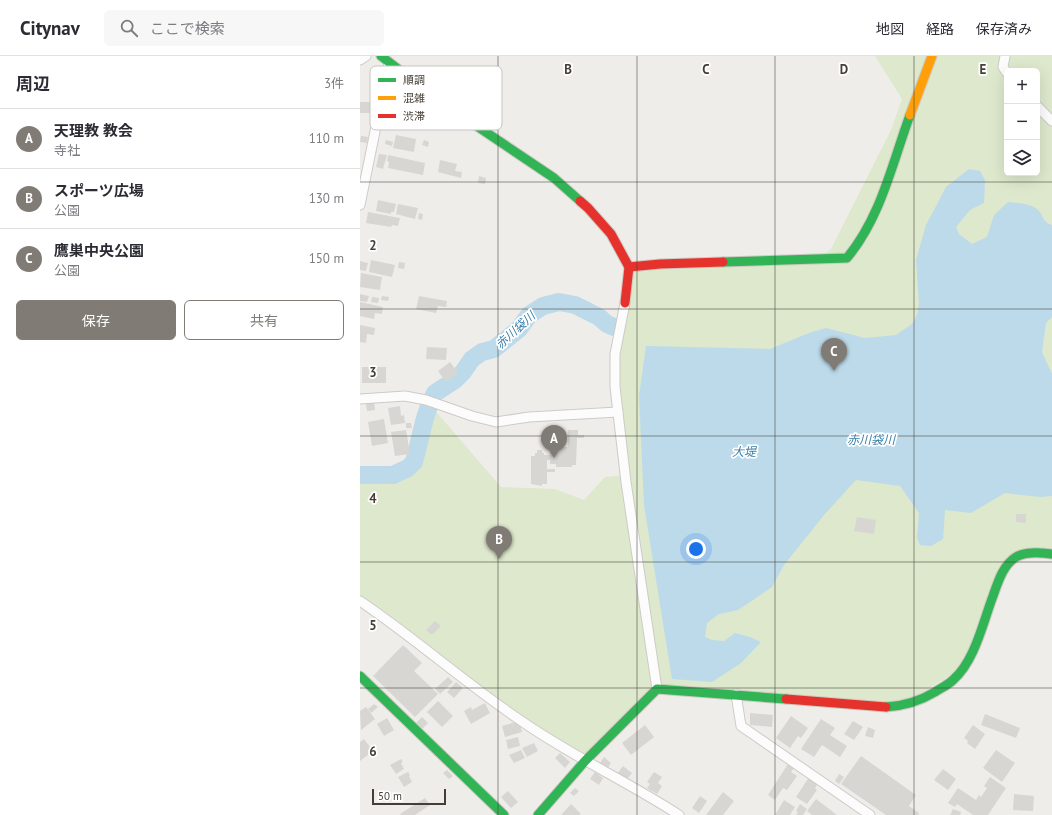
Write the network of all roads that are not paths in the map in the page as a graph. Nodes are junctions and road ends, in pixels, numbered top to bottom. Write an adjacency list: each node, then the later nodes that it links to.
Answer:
1 (366, 56): 5 (street)
2 (380, 56): 6 (street)
3 (932, 56): 14 (street)
4 (1005, 56): 8 (street)
5 (360, 60)
6 (389, 64): 7 (street)
7 (392, 66)
8 (1004, 69)
9 (1040, 109): 10 (street)
10 (1052, 121)
11 (375, 130): 13 (street)
12 (483, 130): 14 (street)
13 (360, 205)
14 (629, 267): 16 (street)
15 (360, 399): 16 (street)
16 (618, 412): 20 (street)
17 (1052, 554): 21 (street)
18 (360, 601): 22 (street)
19 (360, 676): 24 (street)
20 (657, 689): 21 (street); 22 (street)
21 (736, 694): 23 (street)
22 (585, 761): 25 (street); 26 (street)
23 (865, 814)
24 (504, 815)
25 (538, 815)
26 (678, 815)

